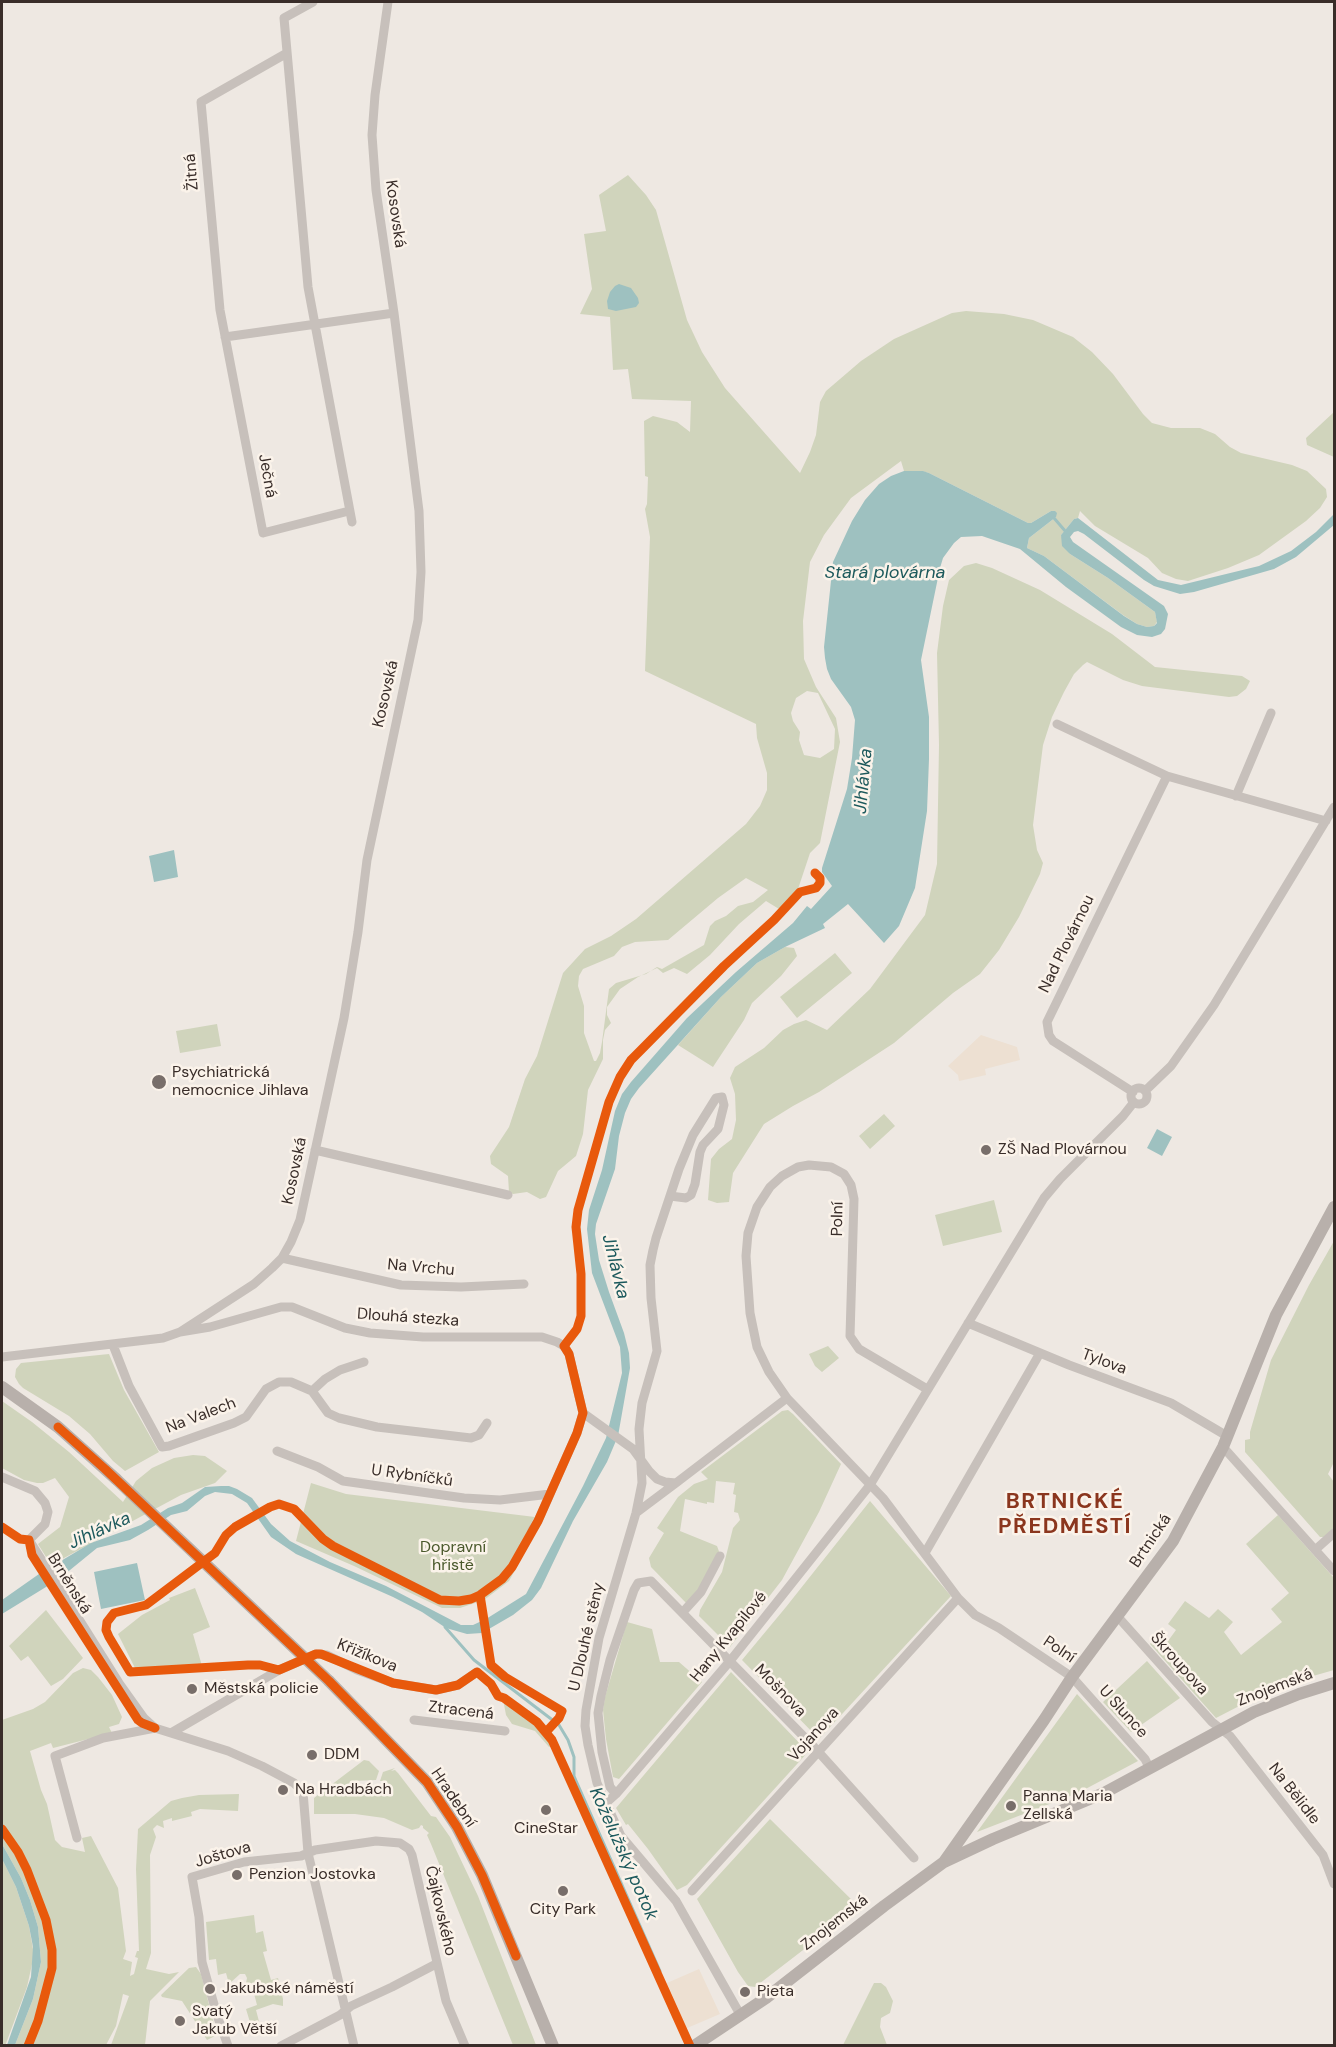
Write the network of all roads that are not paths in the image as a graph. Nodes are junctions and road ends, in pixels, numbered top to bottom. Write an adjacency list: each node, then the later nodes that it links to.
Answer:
1 (313, 2): 3 (street)
2 (388, 2): 4 (street, Kosovská)
3 (287, 53): 5 (street); 6 (street, Žitná)
4 (394, 313): 5 (street); 18 (street, Kosovská)
5 (315, 323): 6 (street); 7 (street)
6 (225, 337): 7 (street, Ječná)
7 (349, 511): 8 (street)
8 (352, 522)
9 (1271, 713): 12 (street)
10 (1057, 724): 11 (street)
11 (1167, 776): 12 (street); 16 (street, Nad Plovárnou)
12 (1236, 796): 14 (street)
13 (1335, 807): 14 (street)
14 (1326, 821): 15 (street)
15 (1145, 1091): 16 (street); 17 (street)
16 (1133, 1092): 17 (street)
17 (1134, 1102): 24 (street)
18 (315, 1150): 19 (street); 22 (street, Kosovská)
19 (508, 1195)
20 (670, 1196): 20 (street, U Dlouhé stěny); 38 (street, U Dlouhé stěny)
21 (1335, 1207): 36 (main road, Brtnická)
22 (282, 1258): 23 (street, Na Vrchu); 25 (street, Kosovská)
23 (524, 1284)
24 (968, 1323): 27 (street, Tylova); 31 (street)
25 (180, 1332): 26 (street, Dlouhá stezka); 34 (street, Dlouhá stezka)
26 (112, 1345): 28 (street); 32 (street, Na Valech)
27 (1040, 1353): 36 (street, Tylova); 47 (street)
28 (3, 1358)
29 (364, 1362): 32 (street)
30 (2, 1387): 82 (main road, Hradební, bridge)
31 (927, 1389): 33 (street, Polní); 41 (street)
32 (312, 1391): 35 (street)
33 (787, 1398): 40 (street); 41 (street, Polní)
34 (583, 1413): 38 (street); 42 (street)
35 (487, 1423)
36 (1225, 1442): 46 (street, Tylova); 53 (main road, Brtnická)
37 (277, 1451): 42 (street, U Rybníčků)
38 (642, 1460): 40 (street); 43 (street, U Dlouhé stěny)
39 (2, 1477): 59 (street, Brněnská)
40 (676, 1483): 43 (street)
41 (870, 1485): 47 (street, Polní); 54 (street, Hany Kvapilové)
42 (550, 1494): 44 (street)
43 (636, 1513): 66 (street, U Dlouhé stěny)
44 (532, 1530)
45 (1335, 1533): 46 (street)
46 (1315, 1550): 49 (street, Tylova)
47 (925, 1553): 51 (street, Polní)
48 (720, 1556): 52 (street)
49 (1335, 1571)
50 (643, 1581): 52 (street, Mošnova); 65 (street, U Dlouhé stěny)
51 (958, 1598): 56 (street, Polní); 63 (street, Vojanova)
52 (683, 1612): 54 (street, Mošnova)
53 (1118, 1617): 56 (main road, Brtnická); 60 (street, Škroupova)
54 (730, 1661): 63 (street, Mošnova); 65 (street, Hany Kvapilové)
55 (477, 1672): 62 (street, Křižíkova)
56 (1071, 1677): 64 (street, U Slunce); 67 (main road, Brtnická)
57 (1335, 1683): 60 (main road, Znojemská)
58 (414, 1720): 61 (street, Ztracená)
59 (155, 1728): 62 (street); 69 (street)
60 (1220, 1729): 64 (main road, Znojemská); 73 (street, Na Bělidle)
61 (505, 1731)
62 (171, 1733): 70 (street)
63 (819, 1753): 71 (street, Mošnova); 74 (street, Vojanova)
64 (1150, 1769): 68 (main road, Znojemská)
65 (616, 1794): 66 (street, Hany Kvapilové)
66 (606, 1803): 77 (street, U Dlouhé stěny)
67 (963, 1835): 68 (main road, Znojemská); 72 (main road, Brtnická)
68 (1002, 1835): 72 (main road, Znojemská)
69 (77, 1838)
70 (308, 1853): 75 (street, Čajkovského); 76 (street); 78 (street, Joštova)
71 (914, 1858)
72 (944, 1862): 77 (main road, Znojemská)
73 (1335, 1884)
74 (692, 1891)
75 (436, 1964): 76 (street); 81 (street, Čajkovského)
76 (346, 2010): 79 (street); 80 (street)
77 (741, 2016): 83 (main road, Znojemská)
78 (228, 2046)
79 (281, 2046)
80 (354, 2046)
81 (465, 2046)
82 (553, 2046)
83 (694, 2046)

